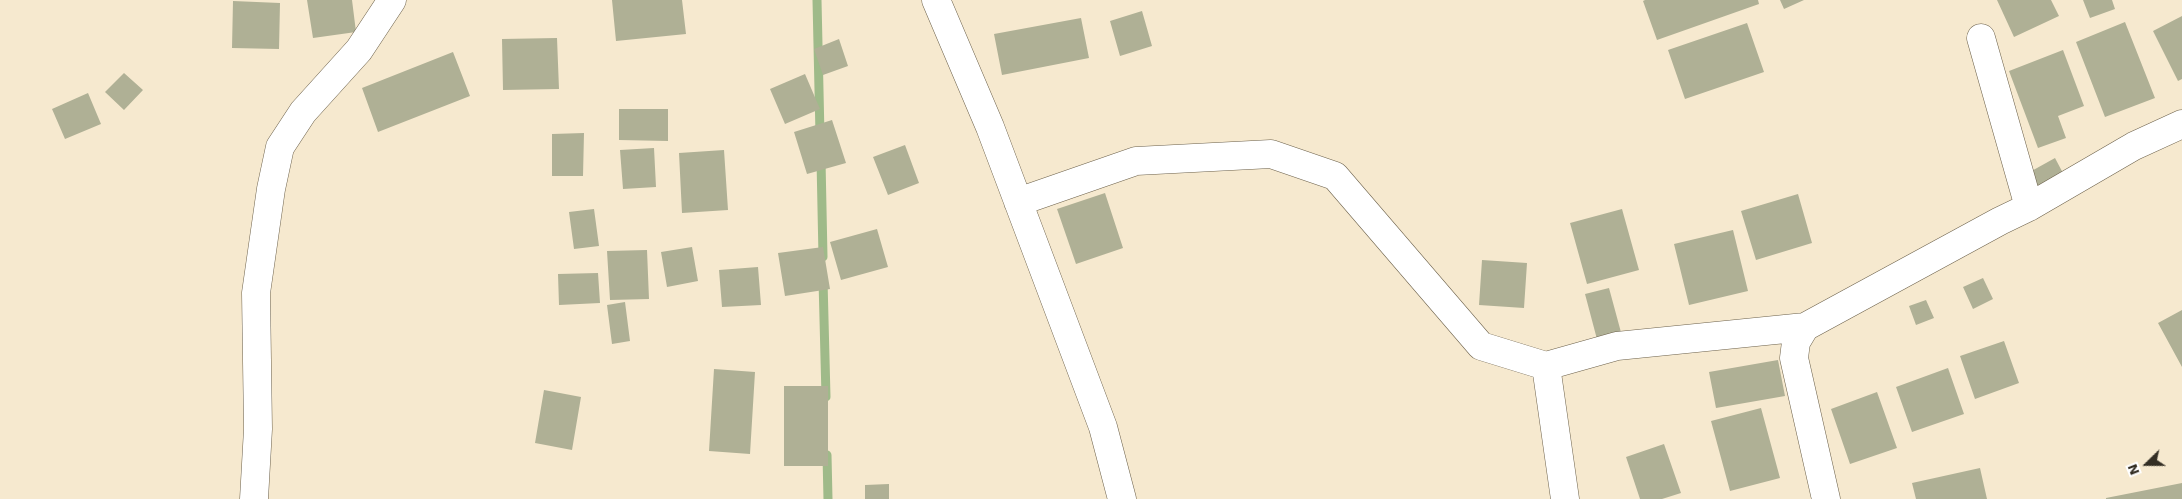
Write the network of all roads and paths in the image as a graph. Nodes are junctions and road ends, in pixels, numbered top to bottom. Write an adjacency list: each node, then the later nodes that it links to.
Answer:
1 (392, 0): 9 (street)
2 (936, 0): 5 (street)
3 (1981, 38): 6 (street)
4 (2182, 124): 6 (street)
5 (1018, 202): 8 (street); 10 (street)
6 (2029, 207): 7 (street)
7 (1805, 327): 8 (street); 12 (street)
8 (1546, 366): 11 (street)
9 (254, 499)
10 (1122, 499)
11 (1566, 499)
12 (1826, 499)

